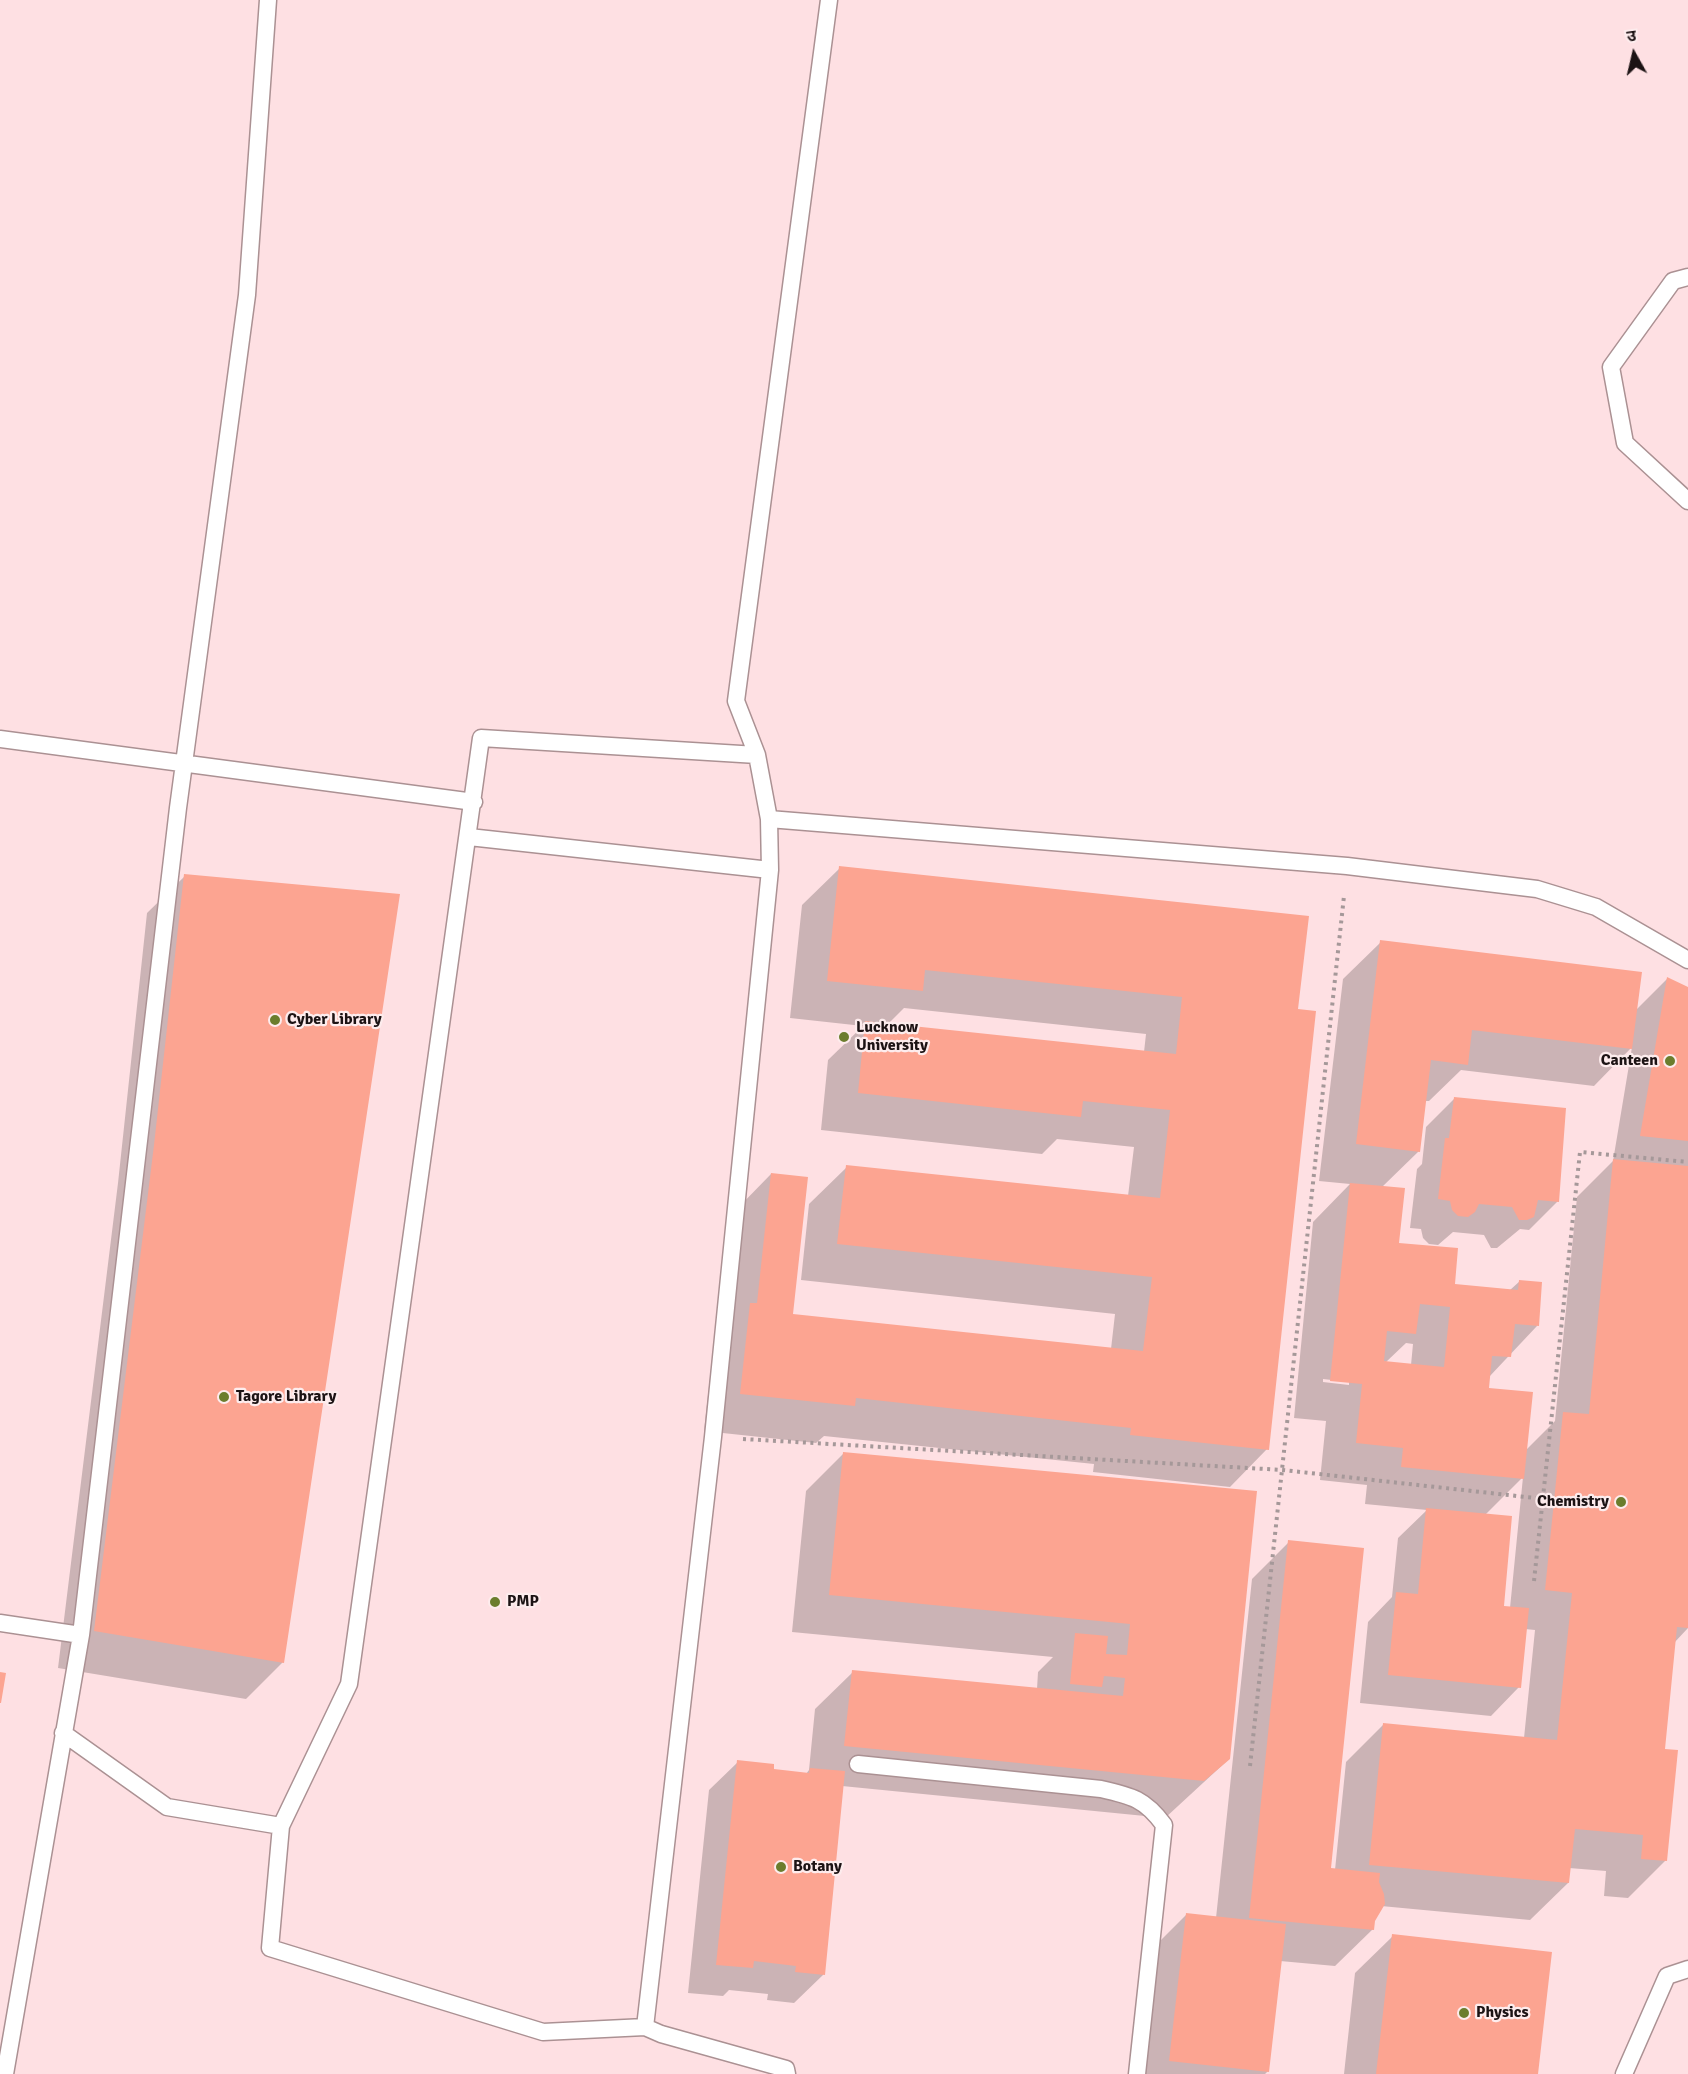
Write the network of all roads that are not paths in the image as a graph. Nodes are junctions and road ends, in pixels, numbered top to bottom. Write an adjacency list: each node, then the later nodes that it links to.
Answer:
1 (268, 0): 7 (lane)
2 (829, 0): 6 (lane)
3 (1688, 277): 4 (lane)
4 (1688, 501)
5 (0, 739): 7 (lane)
6 (757, 755): 8 (lane); 9 (lane)
7 (184, 763): 8 (lane); 14 (lane)
8 (474, 802): 10 (lane)
9 (769, 819): 11 (lane); 12 (lane)
10 (469, 837): 11 (lane); 17 (lane)
11 (770, 870): 19 (lane)
12 (1688, 960)
13 (0, 1623): 14 (lane)
14 (81, 1635): 15 (lane)
15 (63, 1733): 17 (lane); 20 (lane)
16 (858, 1764): 22 (lane)
17 (281, 1826): 19 (lane)
18 (1688, 1969): 23 (lane)
19 (645, 2027): 21 (lane)
20 (5, 2074)
21 (787, 2074)
22 (1137, 2074)
23 (1624, 2074)

